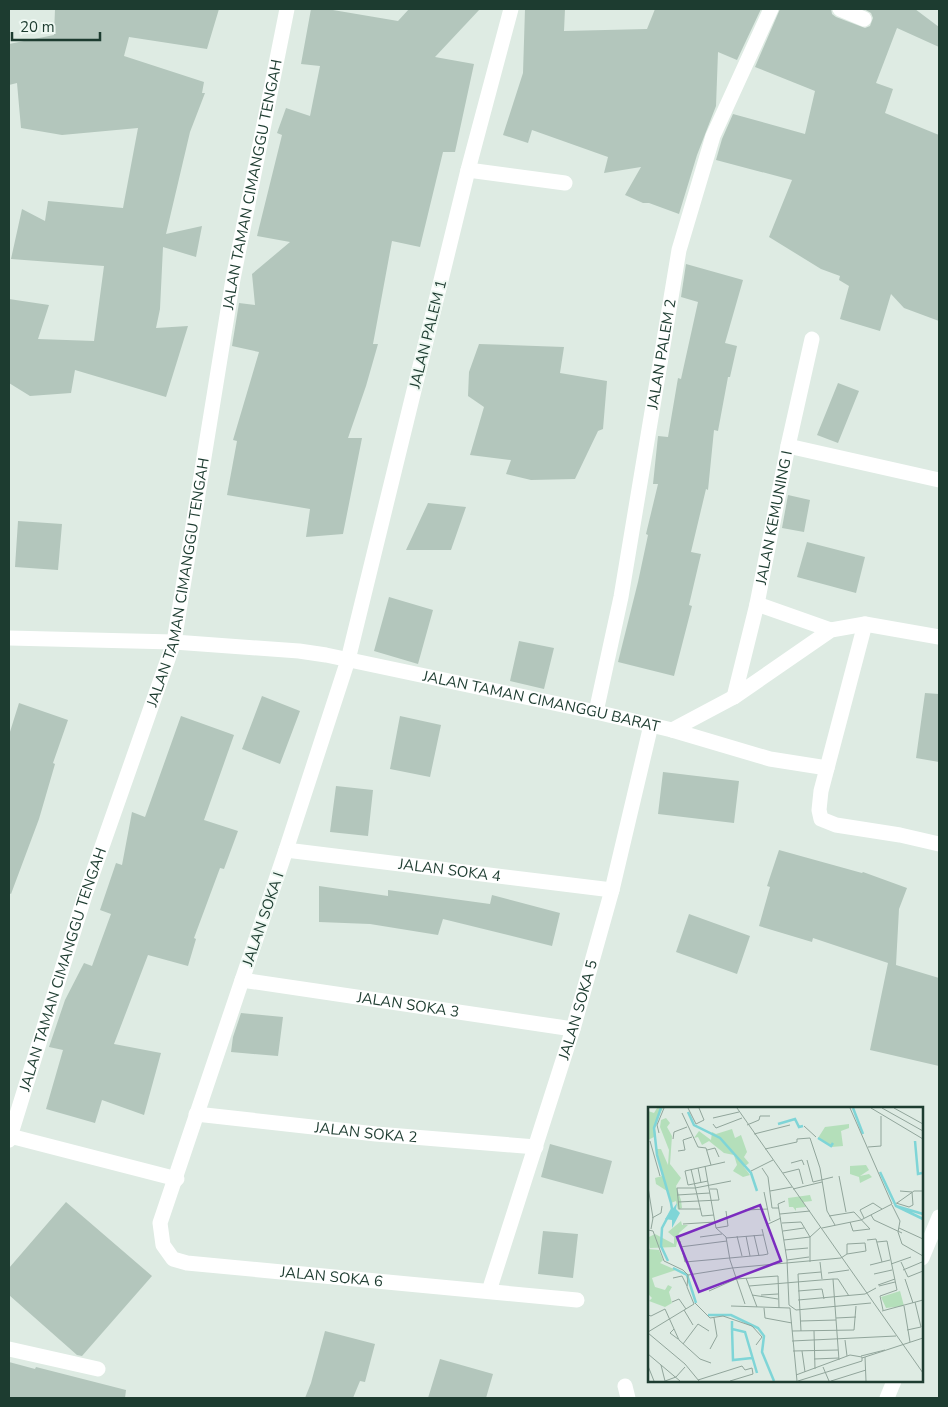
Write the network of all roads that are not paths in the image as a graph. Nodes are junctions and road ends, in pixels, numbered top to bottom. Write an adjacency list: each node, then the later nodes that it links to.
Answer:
1 (287, 9): 16 (street, JALAN TAMAN CIMANGGU TENGAH)
2 (510, 9): 6 (street, JALAN PALEM 1)
3 (771, 9): 19 (street, JALAN PALEM 2)
4 (840, 9): 5 (street)
5 (864, 19)
6 (468, 170): 7 (street); 17 (street, JALAN PALEM 1)
7 (566, 183)
8 (812, 339): 9 (street, JALAN KEMUNING I)
9 (788, 446): 10 (street); 11 (street, JALAN KEMUNING I)
10 (939, 480)
11 (758, 604): 13 (street); 18 (street, JALAN KEMUNING I)
12 (864, 624): 13 (street, JALAN TAMAN CIMANGGU BARAT); 14 (street, JALAN TAMAN CIMANGGU BARAT); 22 (street)
13 (831, 630): 18 (street, JALAN TAMAN CIMANGGU BARAT)
14 (939, 637)
15 (9, 638): 16 (street, JALAN TAMAN CIMANGGU BARAT)
16 (174, 642): 17 (street, JALAN TAMAN CIMANGGU BARAT); 29 (street, JALAN TAMAN CIMANGGU TENGAH)
17 (348, 660): 19 (street, JALAN TAMAN CIMANGGU BARAT); 24 (street, JALAN SOKA I)
18 (734, 697): 21 (street, JALAN TAMAN CIMANGGU BARAT)
19 (596, 712): 20 (street, JALAN TAMAN CIMANGGU BARAT)
20 (651, 725): 21 (street, JALAN TAMAN CIMANGGU BARAT); 25 (street, JALAN SOKA 5)
21 (672, 730): 22 (street)
22 (827, 768): 23 (street)
23 (939, 844)
24 (286, 850): 25 (street, JALAN SOKA 4); 26 (street, JALAN SOKA I)
25 (612, 890): 27 (street, JALAN SOKA 5)
26 (242, 980): 27 (street, JALAN SOKA 3); 28 (street, JALAN SOKA I)
27 (573, 1029): 30 (street, JALAN SOKA 5)
28 (196, 1114): 30 (street, JALAN SOKA 2); 31 (street, JALAN SOKA I)
29 (9, 1138): 31 (street)
30 (536, 1147): 34 (street, JALAN SOKA 5)
31 (177, 1178): 34 (street, JALAN SOKA 6)
32 (939, 1217): 33 (street)
33 (923, 1256)
34 (489, 1291): 35 (street, JALAN SOKA 6)
35 (577, 1300)
36 (9, 1349): 37 (street)
37 (98, 1369)
38 (894, 1382): 39 (street)
39 (887, 1398)

